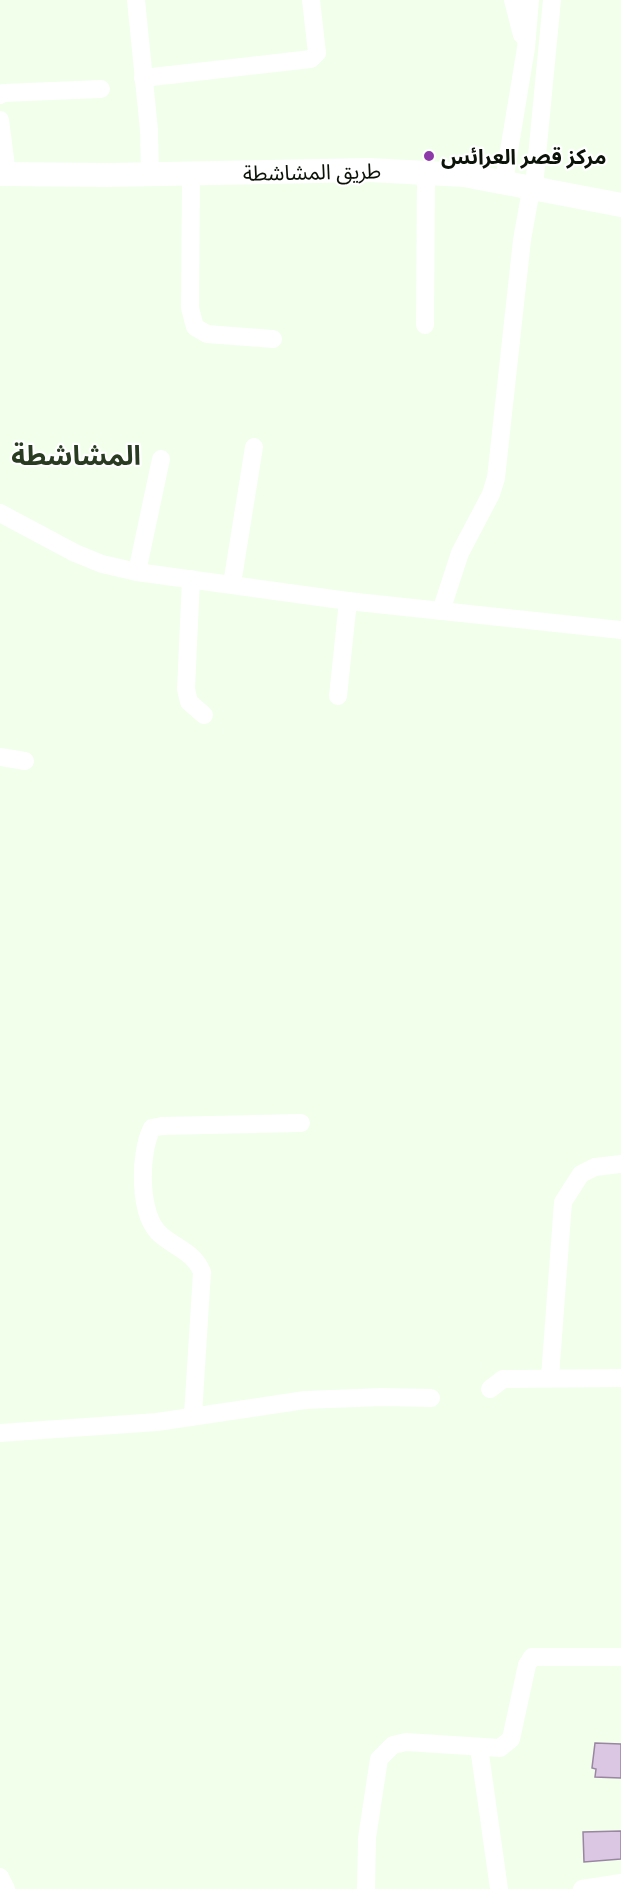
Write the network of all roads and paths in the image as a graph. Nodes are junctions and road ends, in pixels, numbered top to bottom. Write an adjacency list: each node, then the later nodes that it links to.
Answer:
1 (136, 0): 7 (street)
2 (311, 0): 7 (street)
3 (513, 0): 6 (street)
4 (530, 0): 6 (street)
5 (552, 0): 16 (street)
6 (526, 48): 15 (street)
7 (143, 78): 14 (street)
8 (101, 89): 9 (street)
9 (0, 95)
10 (0, 120): 12 (street)
11 (426, 173): 13 (main road, طريق المشاشطة); 15 (main road, طريق المشاشطة); 18 (street)
12 (3, 174): 14 (main road, طريق المشاشطة)
13 (191, 174): 14 (main road, طريق المشاشطة); 19 (street)
14 (150, 175)
15 (504, 181): 16 (main road, طريق المشاشطة)
16 (534, 187): 17 (main road, طريق المشاشطة); 27 (street)
17 (621, 205)
18 (425, 325)
19 (273, 339)
20 (254, 447): 25 (street)
21 (161, 459): 23 (street)
22 (0, 513): 23 (street)
23 (137, 572): 24 (street)
24 (191, 579): 25 (street); 30 (street)
25 (232, 584): 26 (street)
26 (348, 601): 27 (street); 29 (street)
27 (441, 611): 28 (street)
28 (621, 630)
29 (338, 696)
30 (204, 715)
31 (0, 758): 32 (street)
32 (25, 761)
33 (301, 1123): 39 (street)
34 (621, 1164): 35 (street)
35 (550, 1377): 36 (street); 37 (street)
36 (621, 1378)
37 (490, 1389)
38 (431, 1398): 39 (street)
39 (193, 1415): 40 (street)
40 (0, 1433)
41 (621, 1657): 42 (street)
42 (479, 1747): 46 (street); 47 (street)
43 (0, 1878): 45 (street)
44 (621, 1883): 48 (street)
45 (6, 1889)
46 (366, 1889)
47 (499, 1889)
48 (582, 1889)

